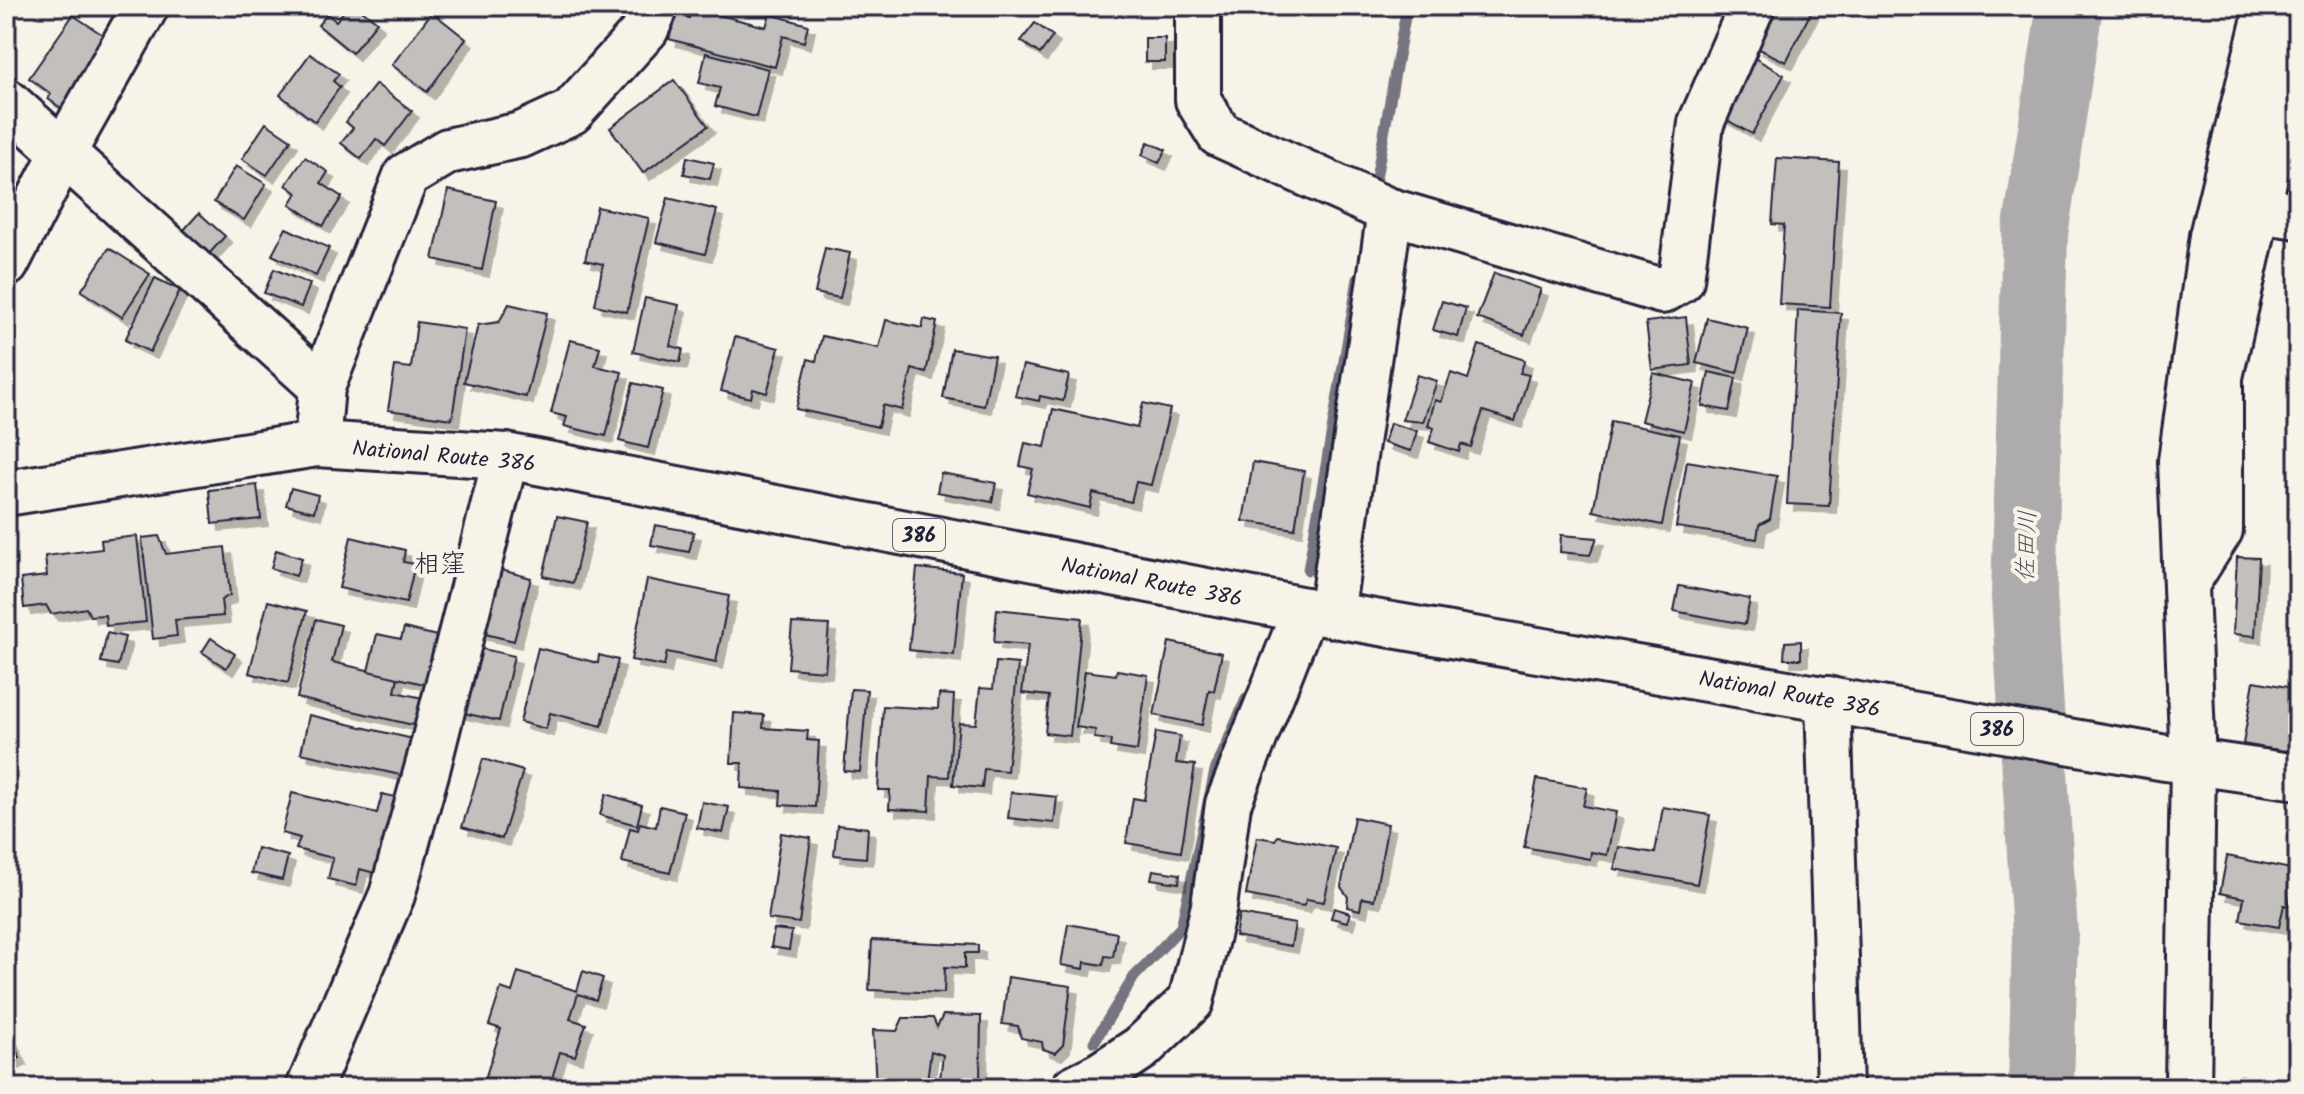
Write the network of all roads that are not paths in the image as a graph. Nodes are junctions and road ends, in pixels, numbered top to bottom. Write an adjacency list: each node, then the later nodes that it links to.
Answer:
1 (146, 6): 8 (main road)
2 (656, 6): 12 (main road)
3 (1198, 6): 9 (main road)
4 (1752, 6): 9 (main road)
5 (2268, 6): 16 (main road)
6 (2298, 29): 10 (main road)
7 (6, 101): 8 (main road)
8 (63, 153): 11 (main road); 12 (main road)
9 (1376, 205): 17 (main road)
10 (2278, 213): 16 (main road)
11 (6, 264)
12 (322, 387): 13 (main road)
13 (317, 444): 14 (main road, National Route 386 / 386); 15 (main road, National Route 386 / 386)
14 (506, 456): 17 (main road, National Route 386 / 386); 21 (main road)
15 (6, 493)
16 (2186, 584): 19 (main road)
17 (1318, 612): 18 (main road, National Route 386 / 386); 22 (main road)
18 (1828, 699): 19 (main road, National Route 386 / 386); 23 (main road)
19 (2179, 760): 20 (main road, National Route 386 / 386); 24 (main road)
20 (2298, 777)
21 (309, 1088)
22 (1074, 1088)
23 (1840, 1088)
24 (2188, 1088)

